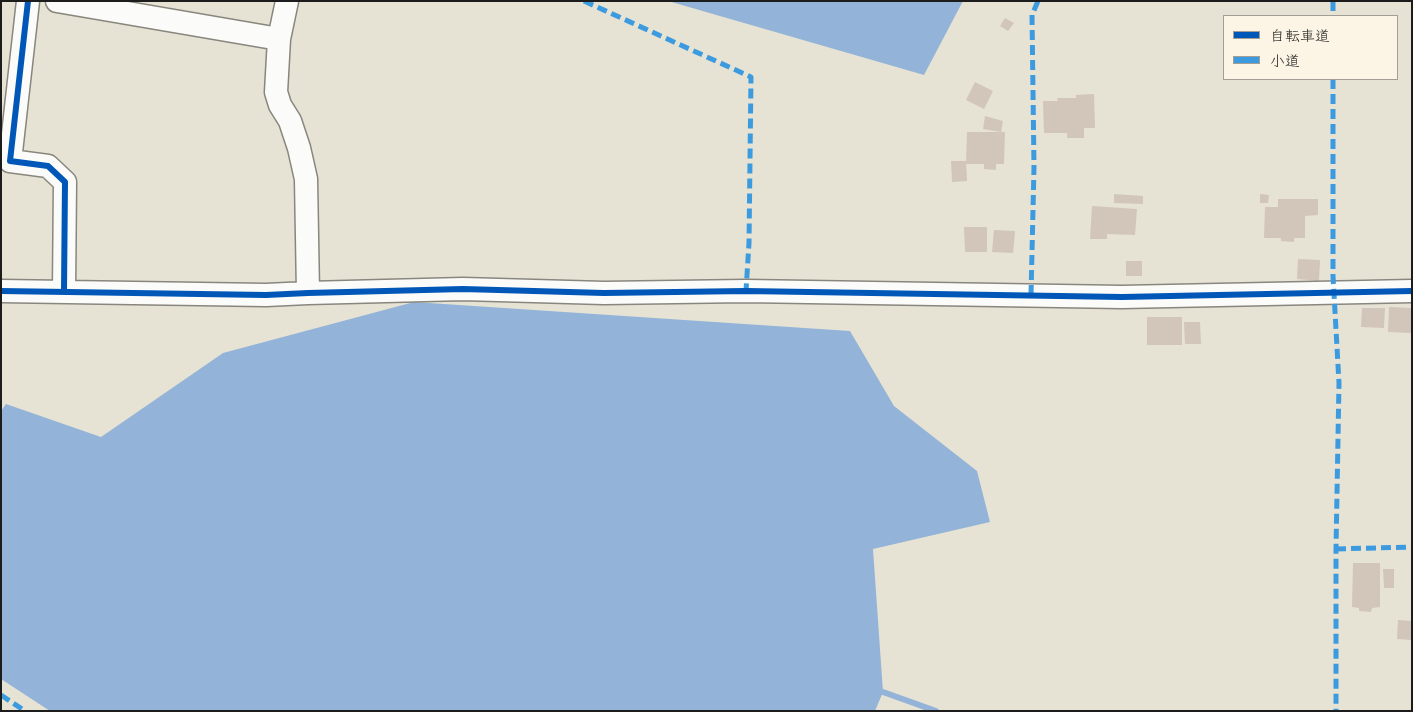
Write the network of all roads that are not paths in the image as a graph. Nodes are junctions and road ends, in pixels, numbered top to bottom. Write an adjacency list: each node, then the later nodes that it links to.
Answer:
1 (28, 1): 6 (street)
2 (57, 1): 4 (street)
3 (287, 1): 4 (street)
4 (279, 39): 8 (street)
5 (1, 291): 6 (street)
6 (64, 291): 8 (street)
7 (1412, 291): 8 (street)
8 (308, 293)

